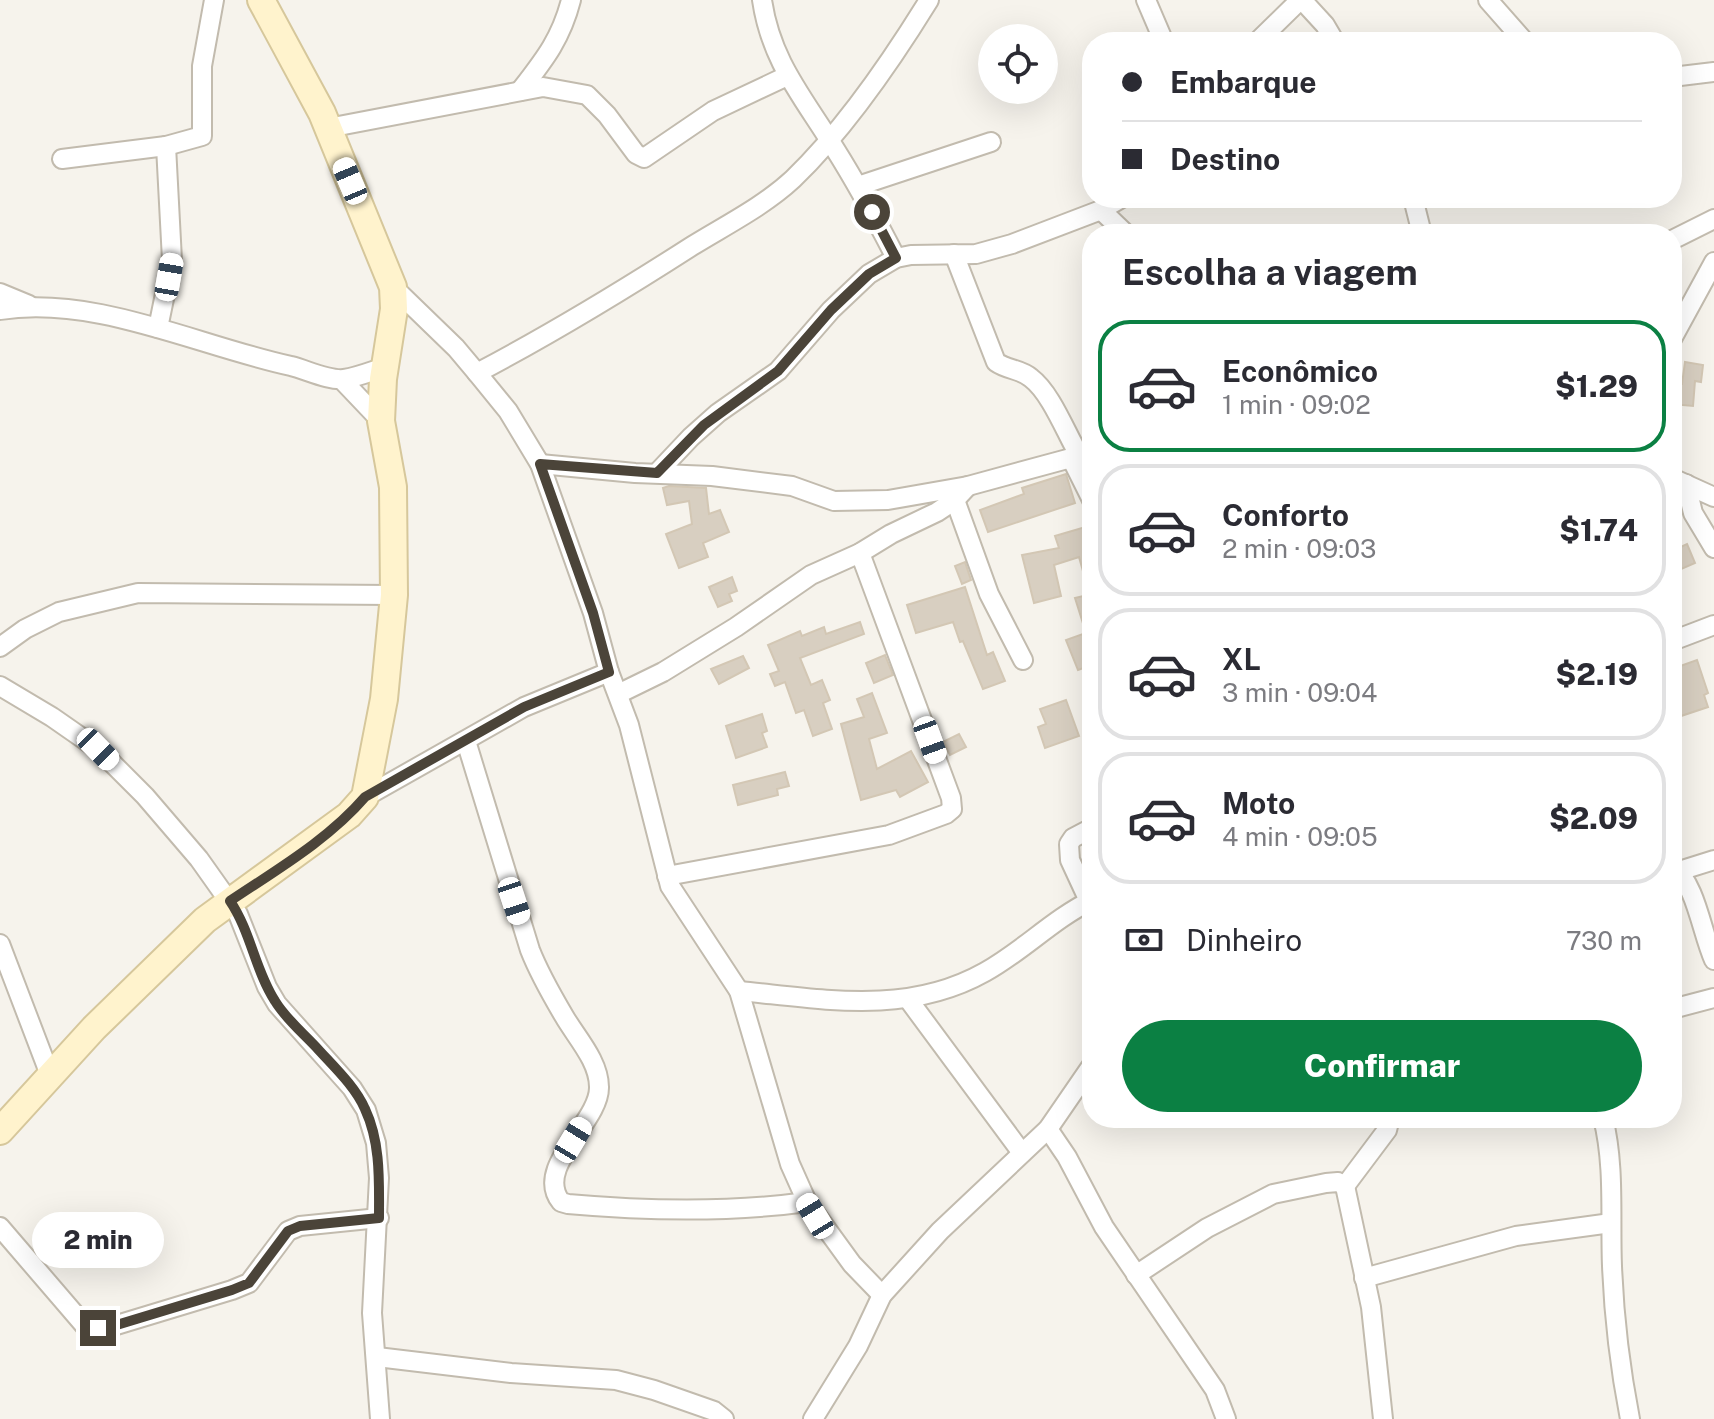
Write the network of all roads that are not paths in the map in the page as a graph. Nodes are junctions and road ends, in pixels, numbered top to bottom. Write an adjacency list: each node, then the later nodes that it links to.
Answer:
1 (214, 0): 20 (street)
2 (261, 0): 17 (street)
3 (571, 0): 16 (street)
4 (762, 0): 14 (street)
5 (929, 0): 18 (street)
6 (1146, 0): 9 (street)
7 (1301, 0): 10 (street); 11 (street)
8 (1488, 0): 12 (street)
9 (1160, 32)
10 (1267, 32)
11 (1329, 32)
12 (1516, 32)
13 (1714, 72): 15 (street)
14 (787, 76): 16 (street); 18 (street)
15 (1682, 76)
16 (520, 91): 17 (street)
17 (328, 128): 31 (street)
18 (829, 138): 22 (street); 38 (street)
19 (991, 142): 22 (street)
20 (166, 146): 21 (street); 36 (street)
21 (62, 159)
22 (858, 186): 29 (street)
23 (1104, 208): 24 (street)
24 (1101, 210): 26 (street); 28 (street)
25 (1714, 219): 27 (street)
26 (1116, 224)
27 (1682, 235)
28 (954, 254): 29 (street); 41 (street)
29 (896, 258): 43 (street)
30 (1714, 262): 35 (street)
31 (393, 287): 37 (street); 38 (street)
32 (0, 293): 33 (street)
33 (29, 305): 34 (street); 36 (street)
34 (0, 310)
35 (1682, 321)
36 (158, 328): 39 (street)
37 (385, 367): 39 (street); 40 (street)
38 (477, 373): 42 (street)
39 (342, 380): 40 (street)
40 (381, 421): 52 (street)
41 (1081, 454): 47 (street)
42 (540, 464): 43 (street); 57 (street)
43 (657, 473): 46 (street)
44 (1682, 482): 48 (street)
45 (1682, 488): 50 (street)
46 (929, 493): 47 (street); 49 (street)
47 (962, 493): 49 (street); 56 (street)
48 (1714, 497)
49 (937, 512): 51 (street)
50 (1714, 548)
51 (860, 553): 59 (street); 65 (street)
52 (394, 595): 55 (street); 61 (street)
53 (1714, 625): 54 (street)
54 (1682, 637)
55 (0, 647)
56 (1023, 660)
57 (609, 672): 59 (street); 60 (street)
58 (0, 686): 68 (street)
59 (618, 694): 65 (street)
60 (466, 741): 61 (street); 84 (street)
61 (365, 797): 68 (street)
62 (1082, 833): 67 (street)
63 (1714, 860): 64 (street)
64 (1682, 867)
65 (667, 876): 72 (street)
66 (1682, 878): 71 (street)
67 (1082, 885)
68 (230, 901): 76 (street); 85 (street)
69 (1082, 906): 74 (street)
70 (0, 944): 76 (street)
71 (1714, 960)
72 (739, 991): 74 (street); 84 (street)
73 (1714, 998): 75 (street)
74 (908, 999): 82 (street)
75 (1682, 1006)
76 (50, 1075): 81 (street)
77 (1082, 1080): 80 (street)
78 (1388, 1128): 83 (street)
79 (1604, 1128): 86 (street)
80 (1048, 1129): 82 (street); 88 (street)
81 (0, 1131)
82 (1022, 1153): 90 (street)
83 (1345, 1186): 88 (street); 89 (street)
84 (807, 1202): 90 (street)
85 (379, 1218): 87 (street); 91 (street)
86 (1611, 1223): 89 (street); 97 (street)
87 (0, 1227)
88 (1136, 1275): 95 (street)
89 (1364, 1278): 96 (street)
90 (882, 1295): 94 (street)
91 (377, 1357): 92 (street); 93 (street)
92 (380, 1419)
93 (724, 1419)
94 (813, 1419)
95 (1226, 1419)
96 (1383, 1419)
97 (1630, 1419)

